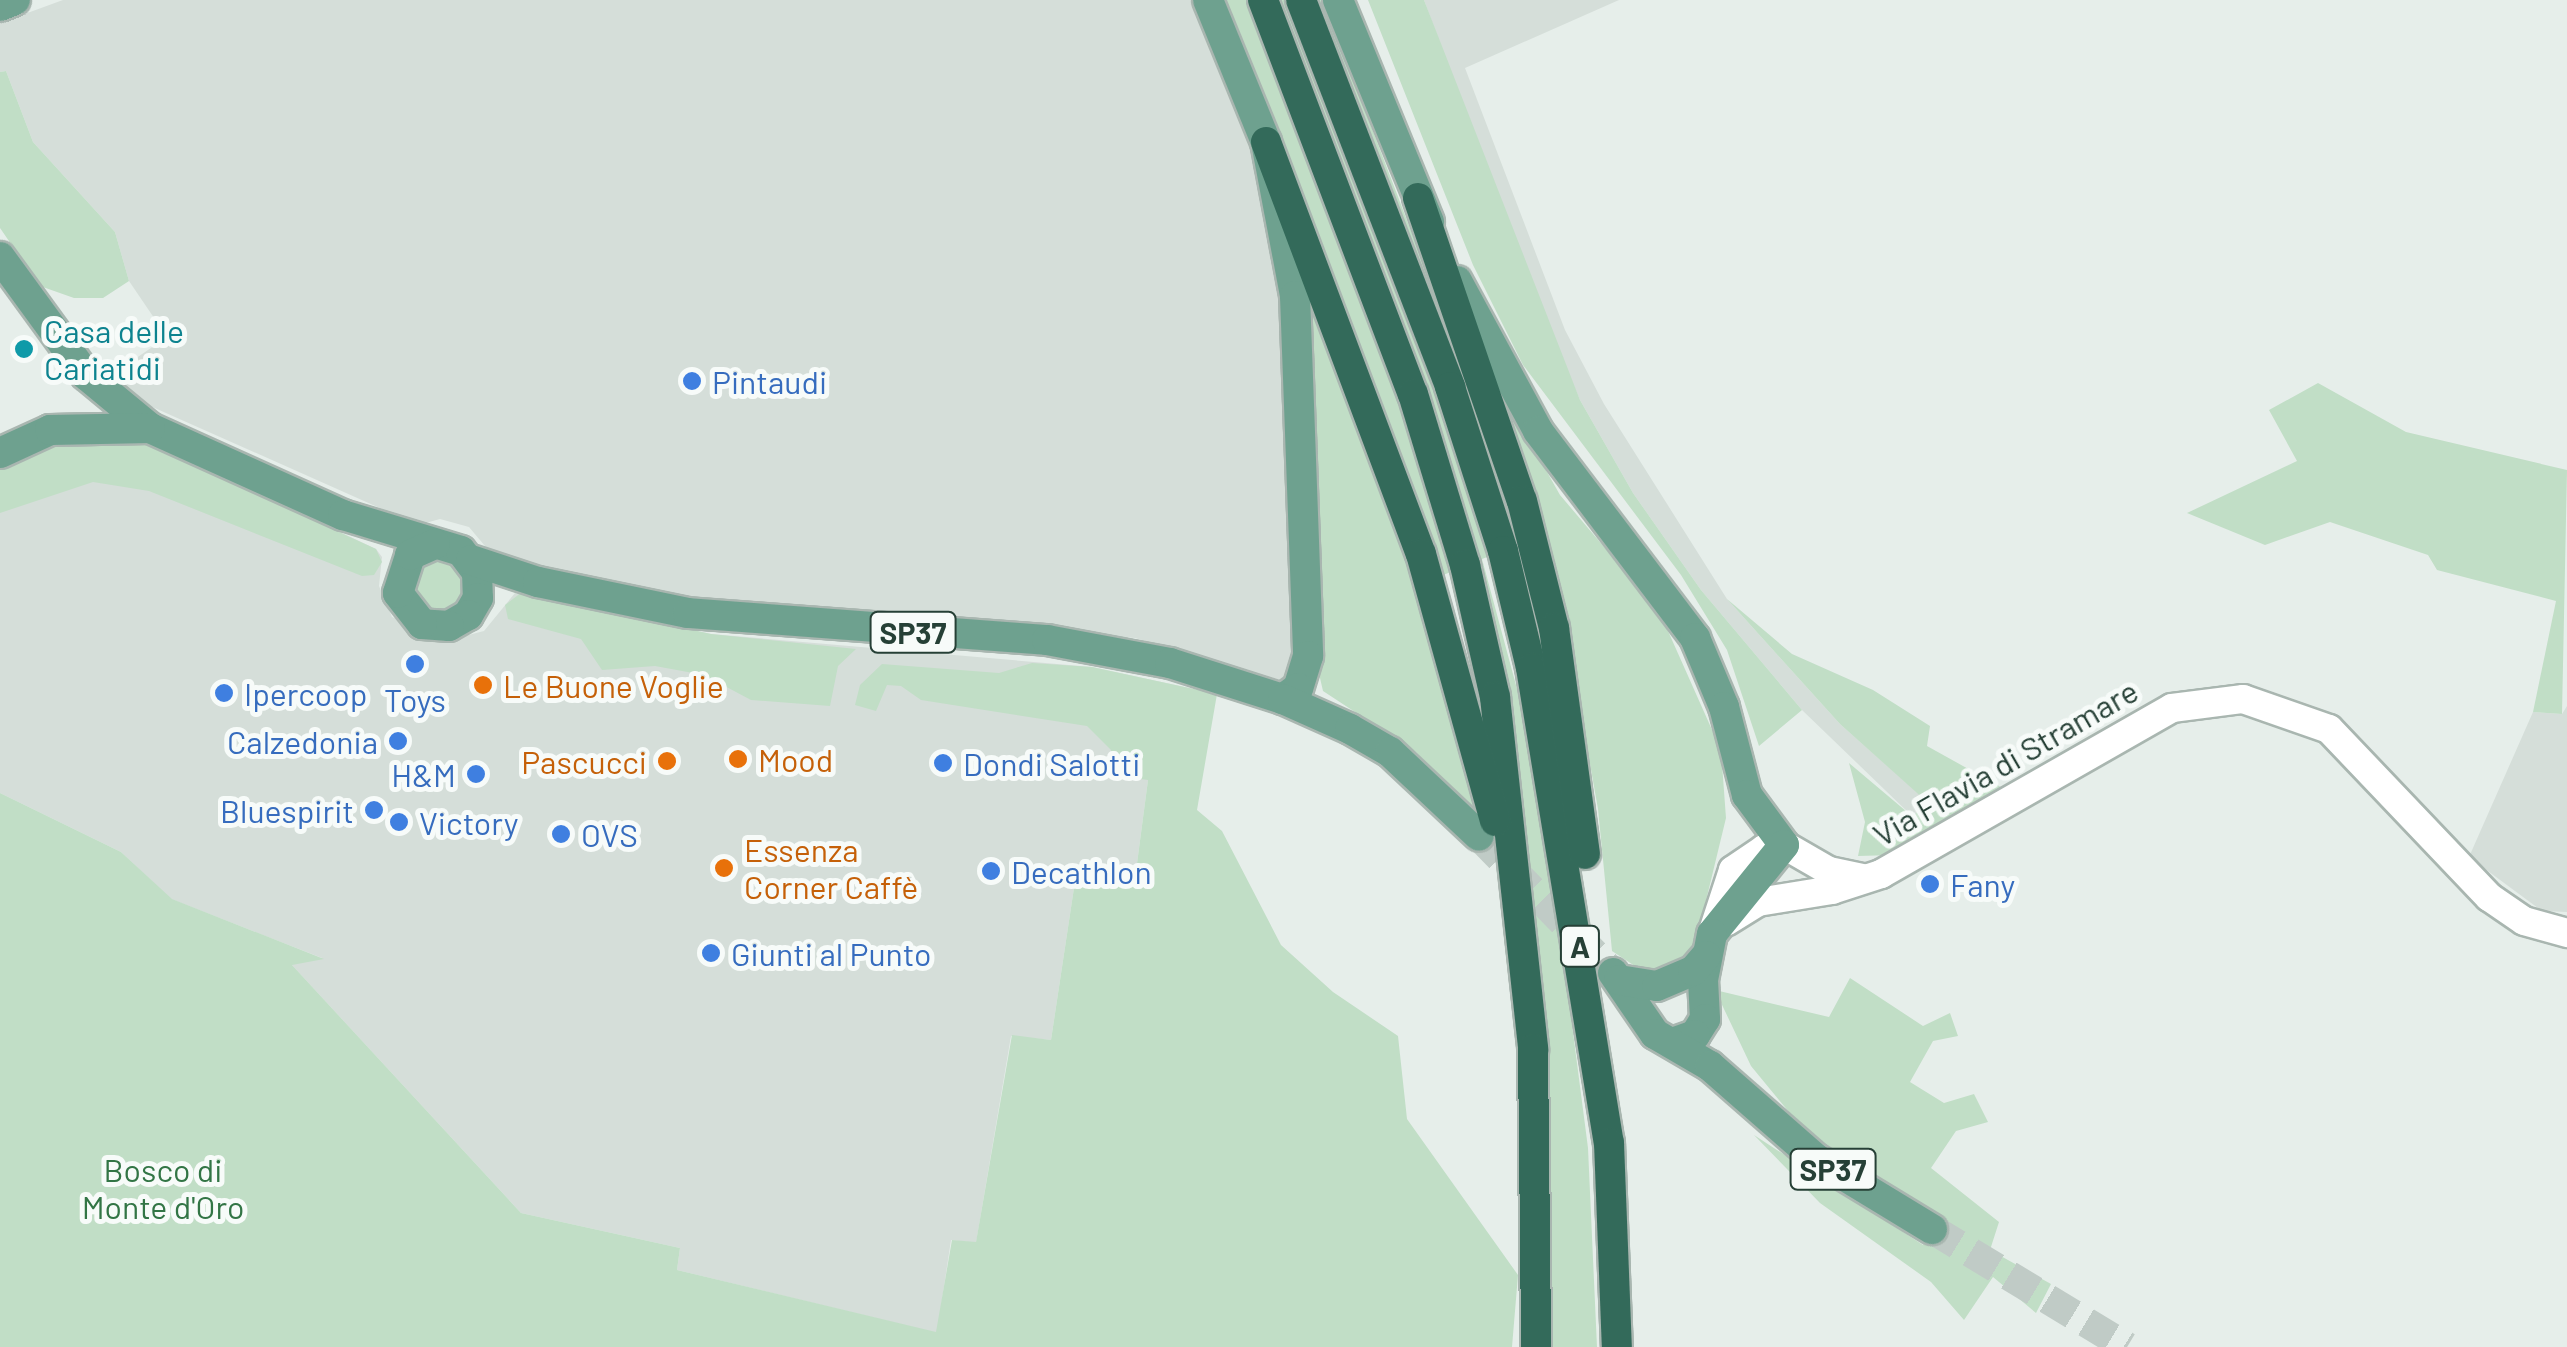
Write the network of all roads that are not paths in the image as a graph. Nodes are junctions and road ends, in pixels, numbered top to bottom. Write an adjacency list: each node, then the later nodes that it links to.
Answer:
1 (15, 0): 6 (main road)
2 (1208, 0): 7 (main road)
3 (1263, 0): 24 (highway, A)
4 (1301, 0): 31 (highway, A)
5 (1338, 0): 8 (main road)
6 (0, 6)
7 (1266, 142): 20 (main road); 24 (highway)
8 (1418, 198): 22 (main road); 31 (highway)
9 (0, 257): 10 (main road, SP37)
10 (86, 375): 11 (main road, SP37); 12 (main road)
11 (150, 428): 12 (main road); 14 (main road, SP37)
12 (50, 430): 13 (main road)
13 (0, 453)
14 (362, 522): 15 (main road, SP37); 17 (main road, SP37)
15 (435, 544): 16 (main road, SP37); 17 (main road)
16 (471, 560): 18 (main road, SP37); 19 (main road)
17 (402, 566): 19 (main road, SP37)
18 (538, 582): 19 (main road, SP37); 20 (main road, SP37)
19 (478, 598)
20 (1283, 698): 21 (main road, SP37)
21 (1479, 836)
22 (1784, 846): 23 (street); 26 (main road)
23 (1868, 878): 25 (street, Via Flavia di Stramare); 26 (street, Via Flavia di Stramare)
24 (1521, 930): 34 (highway, A)
25 (2567, 933)
26 (1709, 945): 28 (main road); 29 (main road)
27 (1616, 976): 28 (main road, SP37)
28 (1660, 994): 29 (main road, SP37); 30 (main road, SP37)
29 (1705, 1010): 30 (main road); 32 (main road, SP37)
30 (1675, 1042): 32 (main road, SP37)
31 (1599, 1077): 35 (highway, A)
32 (1746, 1094): 33 (main road, SP37)
33 (1932, 1230)
34 (1536, 1347)
35 (1618, 1347)

